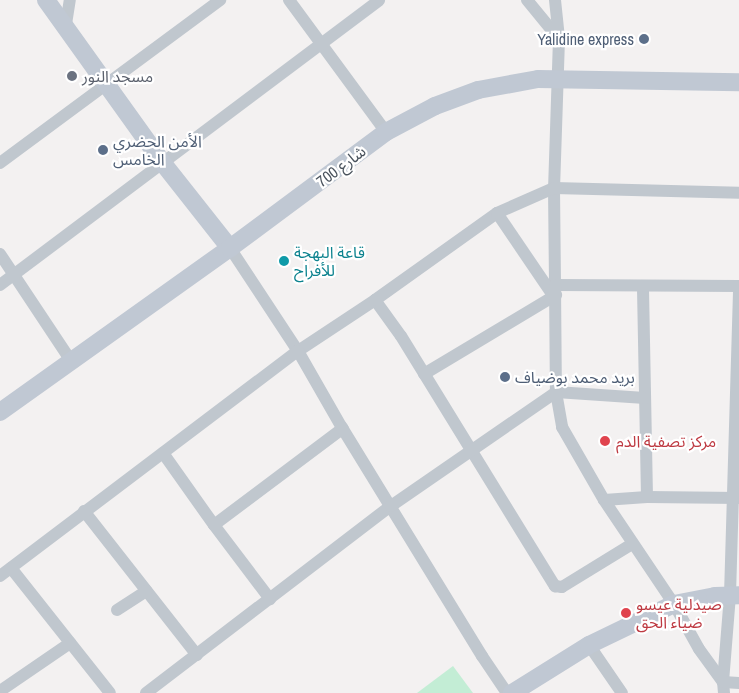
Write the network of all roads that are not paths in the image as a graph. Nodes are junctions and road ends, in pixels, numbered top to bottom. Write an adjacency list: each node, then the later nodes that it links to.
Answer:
1 (46, 0): 8 (main road)
2 (70, 0): 8 (street)
3 (220, 0): 13 (street)
4 (289, 0): 10 (street)
5 (379, 0): 10 (street)
6 (526, 0): 9 (street)
7 (555, 0): 9 (street)
8 (66, 24): 13 (main road)
9 (559, 39): 11 (street)
10 (320, 43): 14 (street); 15 (street)
11 (558, 77): 12 (main road, شارع 700); 14 (main road, شارع 700); 17 (street)
12 (739, 82)
13 (105, 84): 15 (main road); 16 (street)
14 (386, 132): 20 (main road, شارع 700)
15 (162, 162): 20 (main road); 22 (street)
16 (0, 163)
17 (554, 188): 18 (street); 19 (street); 26 (street)
18 (739, 192)
19 (497, 213): 26 (street); 27 (street)
20 (230, 248): 28 (street); 29 (main road, شارع 700)
21 (0, 254): 22 (street)
22 (14, 275): 23 (street); 29 (street)
23 (0, 285)
24 (642, 286): 25 (street); 26 (street); 33 (street)
25 (739, 286): 31 (street)
26 (555, 292): 30 (street); 32 (street)
27 (375, 300): 28 (street); 30 (street)
28 (298, 351): 35 (street); 38 (street)
29 (71, 360): 34 (main road, شارع 700)
30 (424, 374): 37 (street)
31 (737, 374): 36 (street)
32 (556, 392): 33 (street); 37 (street); 41 (street)
33 (645, 398): 39 (street)
34 (0, 412)
35 (343, 428): 42 (street); 44 (street)
36 (737, 436): 40 (street)
37 (472, 451): 42 (street); 45 (street)
38 (163, 453): 43 (street); 44 (street)
39 (647, 497): 40 (street); 41 (street)
40 (736, 498): 49 (street)
41 (604, 500): 45 (street)
42 (391, 506): 50 (street); 61 (street)
43 (84, 511): 46 (street); 48 (street)
44 (214, 525): 50 (street)
45 (632, 544): 51 (street)
46 (11, 568): 47 (street); 53 (street)
47 (0, 576)
48 (146, 591): 52 (street); 55 (street)
49 (734, 595): 51 (main road); 57 (street)
50 (270, 599): 55 (street)
51 (674, 604): 54 (main road); 57 (street)
52 (117, 610)
53 (70, 643): 58 (street); 59 (street)
54 (589, 645): 62 (main road); 63 (street)
55 (197, 655): 60 (street)
56 (739, 682): 57 (street)
57 (723, 688)
58 (0, 691)
59 (110, 693)
60 (146, 693)
61 (507, 693)
62 (512, 693)
63 (622, 693)

